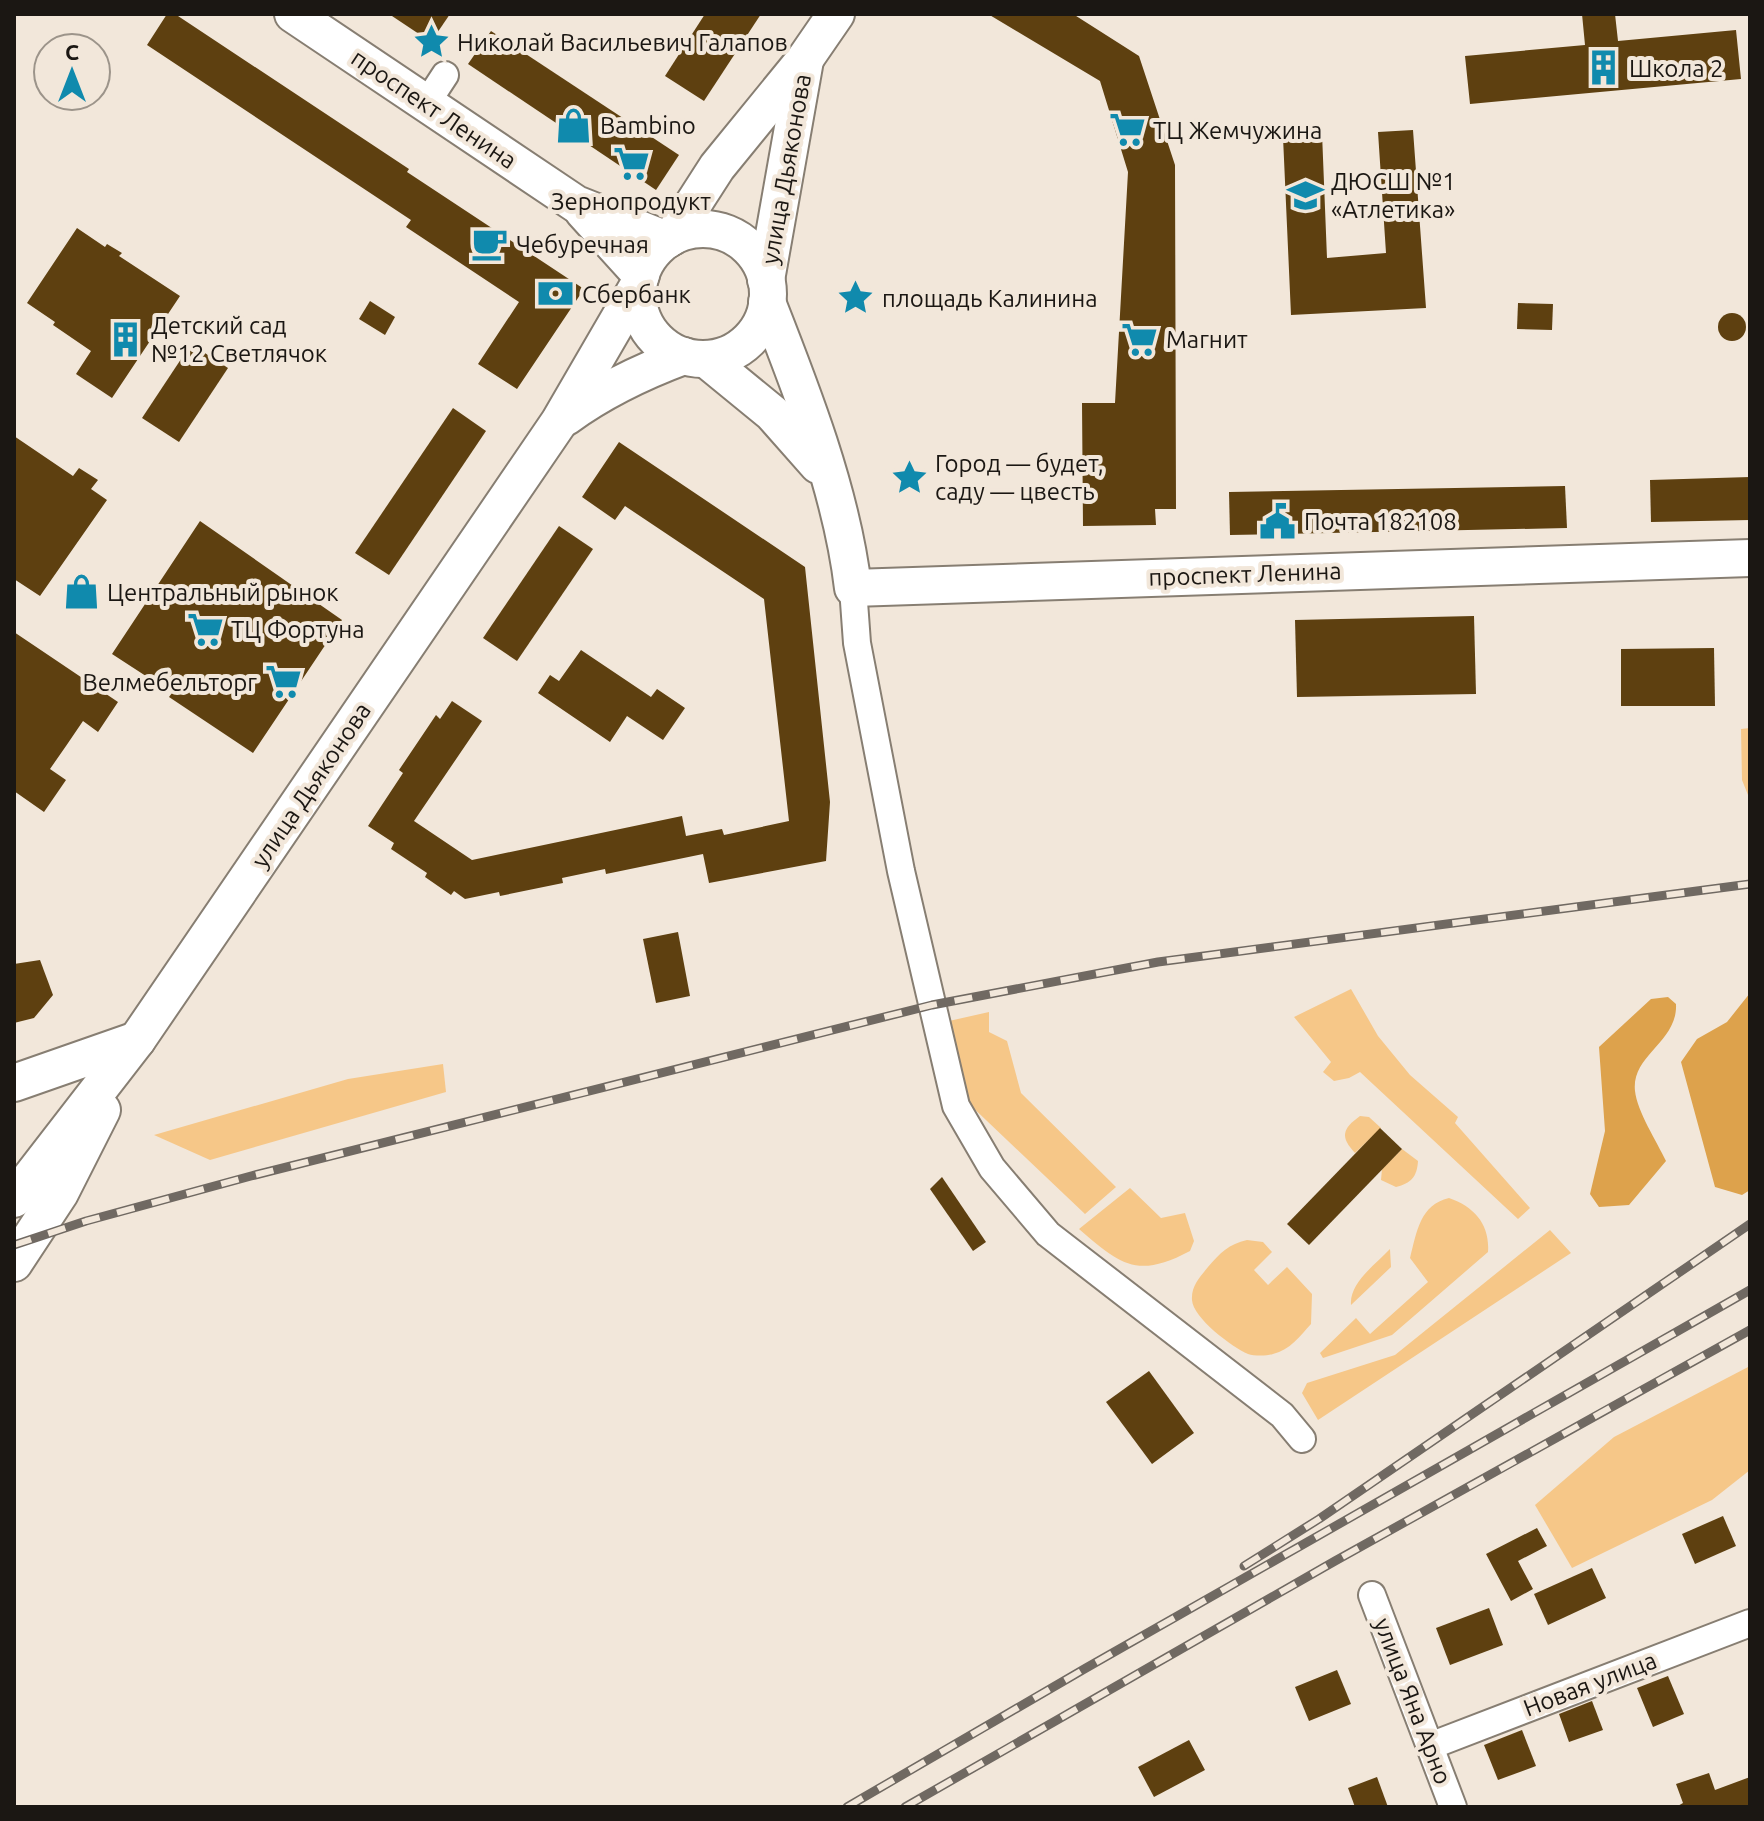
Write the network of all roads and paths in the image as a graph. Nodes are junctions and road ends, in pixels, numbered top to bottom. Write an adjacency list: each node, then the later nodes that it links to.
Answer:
1 (293, 14): 4 (main road, проспект Ленина)
2 (836, 14): 3 (main road, улица Дьяконова)
3 (805, 59): 5 (main road, улица Дьяконова); 7 (main road, улица Дьяконова)
4 (576, 204): 5 (main road, проспект Ленина); 6 (main road, проспект Ленина)
5 (670, 238): 6 (main road); 7 (main road)
6 (639, 280): 8 (main road); 9 (main road, улица Дьяконова)
7 (766, 291): 8 (main road); 10 (main road)
8 (695, 358): 9 (main road, улица Дьяконова); 10 (main road)
9 (559, 422): 13 (main road, улица Дьяконова)
10 (828, 479): 12 (main road)
11 (1750, 558): 12 (main road, проспект Ленина)
12 (853, 588): 17 (street)
13 (137, 1040): 14 (main road); 15 (main road); 16 (main road)
14 (14, 1083)
15 (14, 1199)
16 (14, 1263)
17 (1302, 1439)
18 (1372, 1595): 20 (street, улица Яна Арно)
19 (1750, 1623): 20 (street, Новая улица)
20 (1430, 1746): 21 (street, улица Яна Арно)
21 (1453, 1807)

